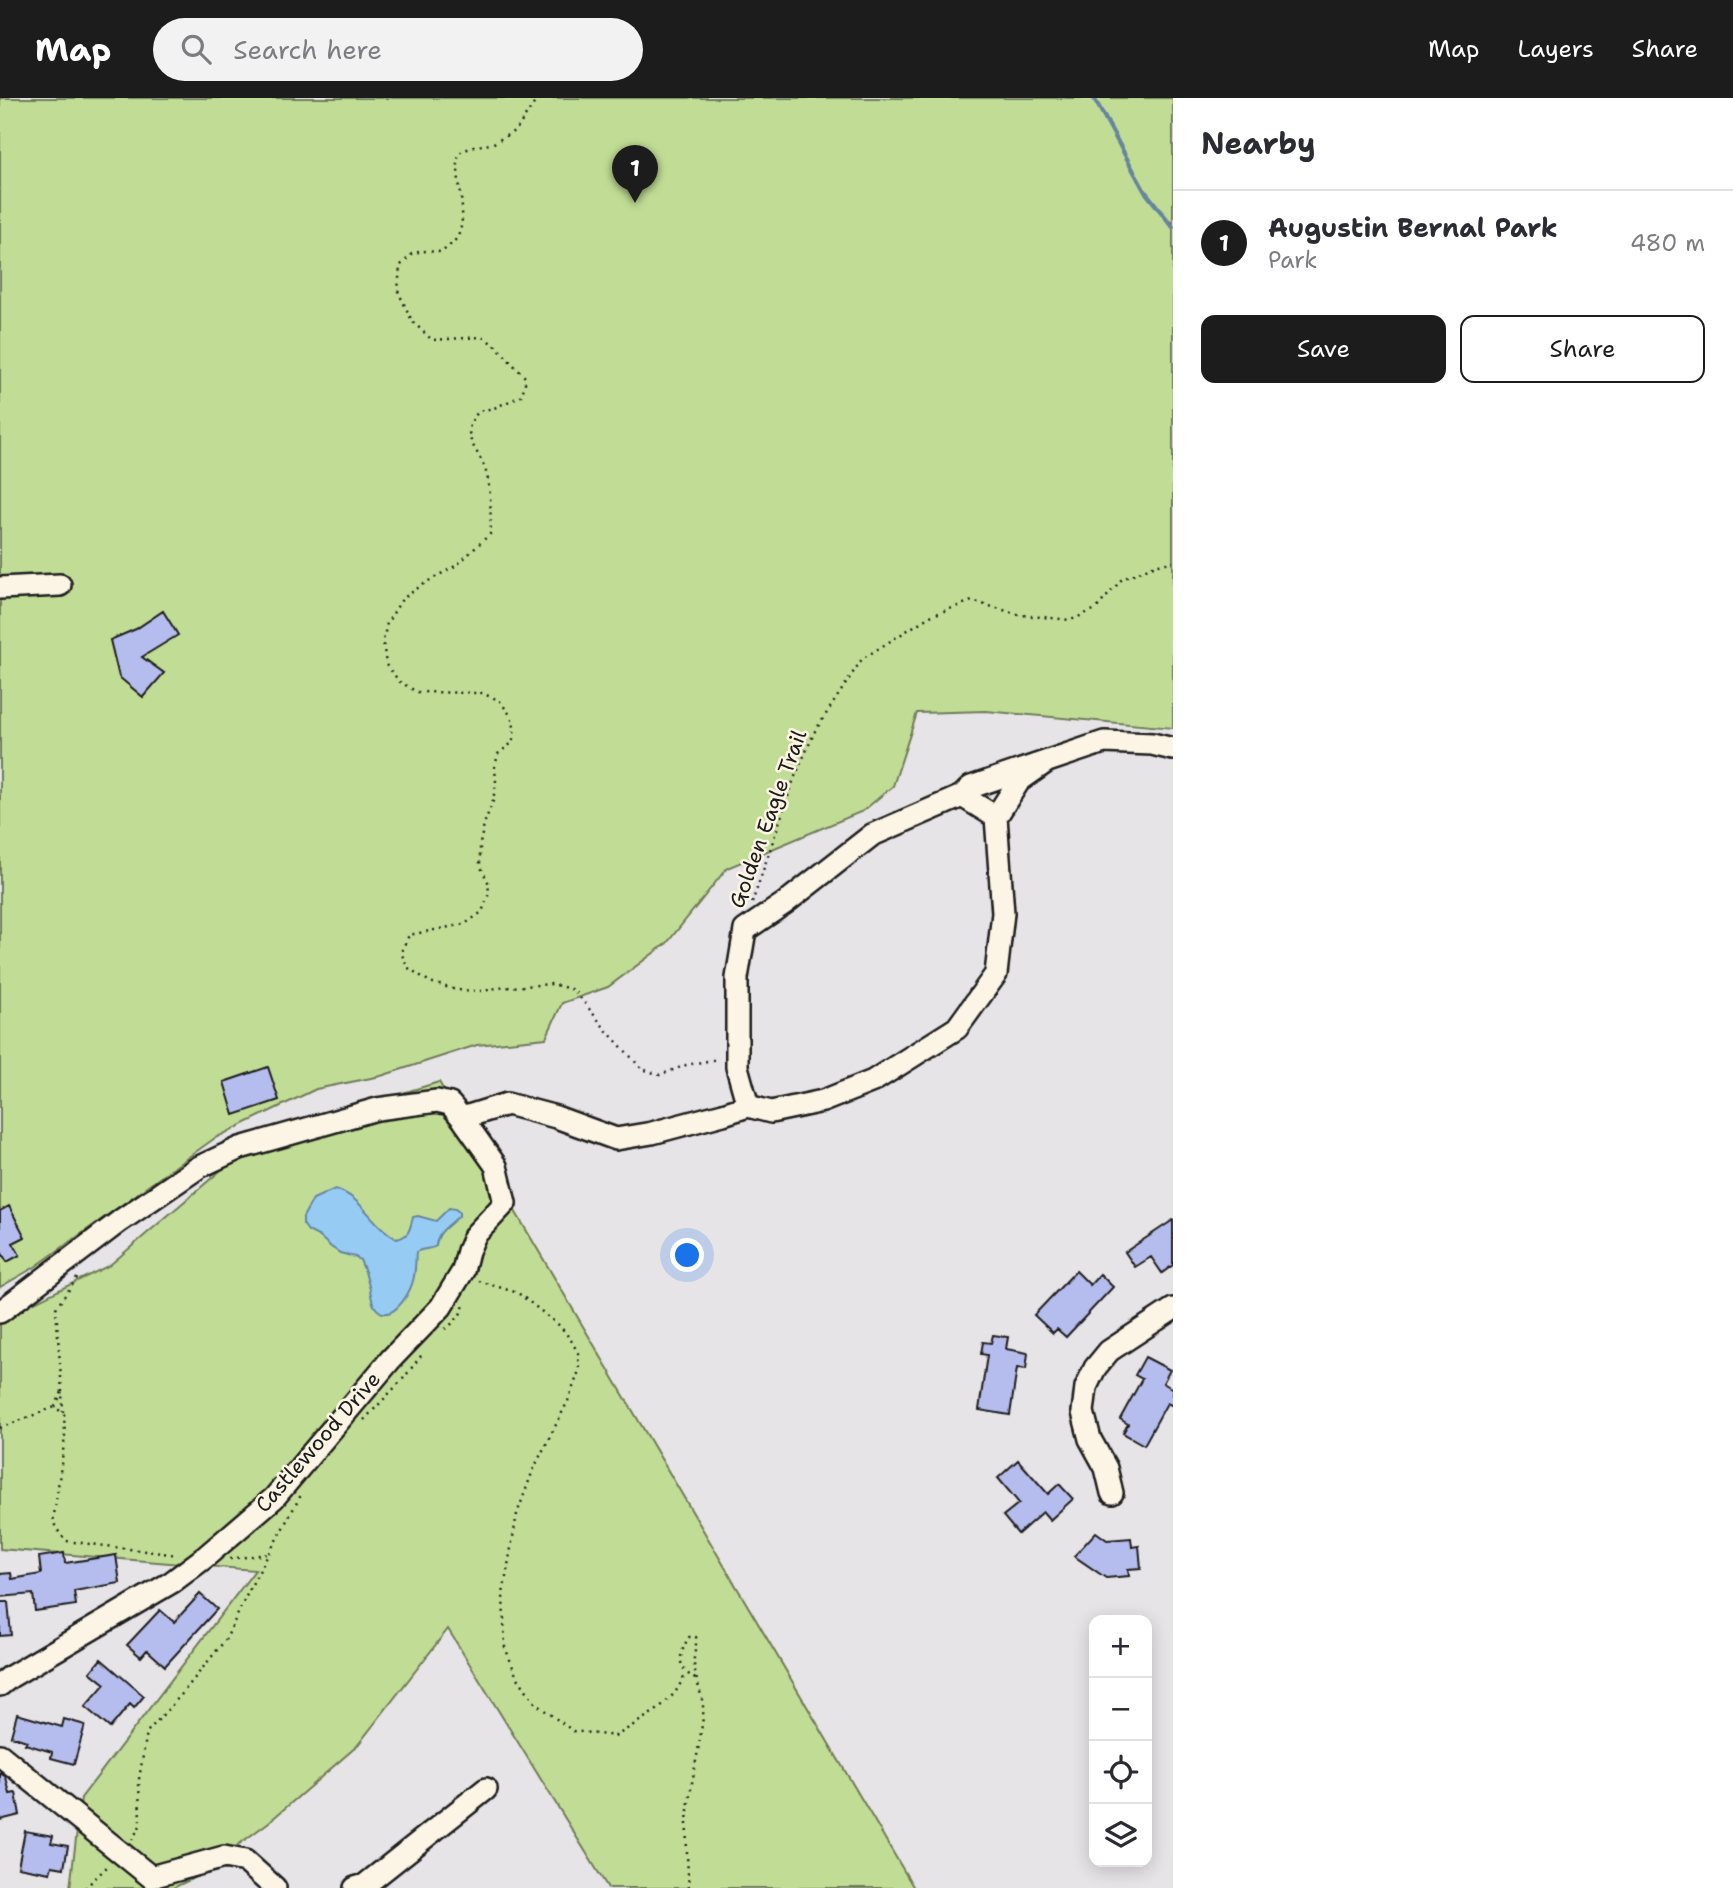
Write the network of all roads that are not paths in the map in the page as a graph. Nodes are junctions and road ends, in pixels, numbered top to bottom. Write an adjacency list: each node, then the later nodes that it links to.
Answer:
1 (60, 585): 2 (street)
2 (0, 588)
3 (1173, 749): 4 (street)
4 (1046, 762): 5 (street); 6 (street)
5 (962, 796): 6 (street); 7 (street)
6 (996, 817): 7 (street)
7 (748, 1106): 8 (street)
8 (462, 1118): 10 (street, Castlewood Drive); 12 (street, Castlewood Drive)
9 (1173, 1309): 11 (street)
10 (0, 1312)
11 (1112, 1493)
12 (0, 1685)
13 (0, 1755): 15 (street)
14 (486, 1789): 16 (street)
15 (275, 1888)
16 (355, 1888)

